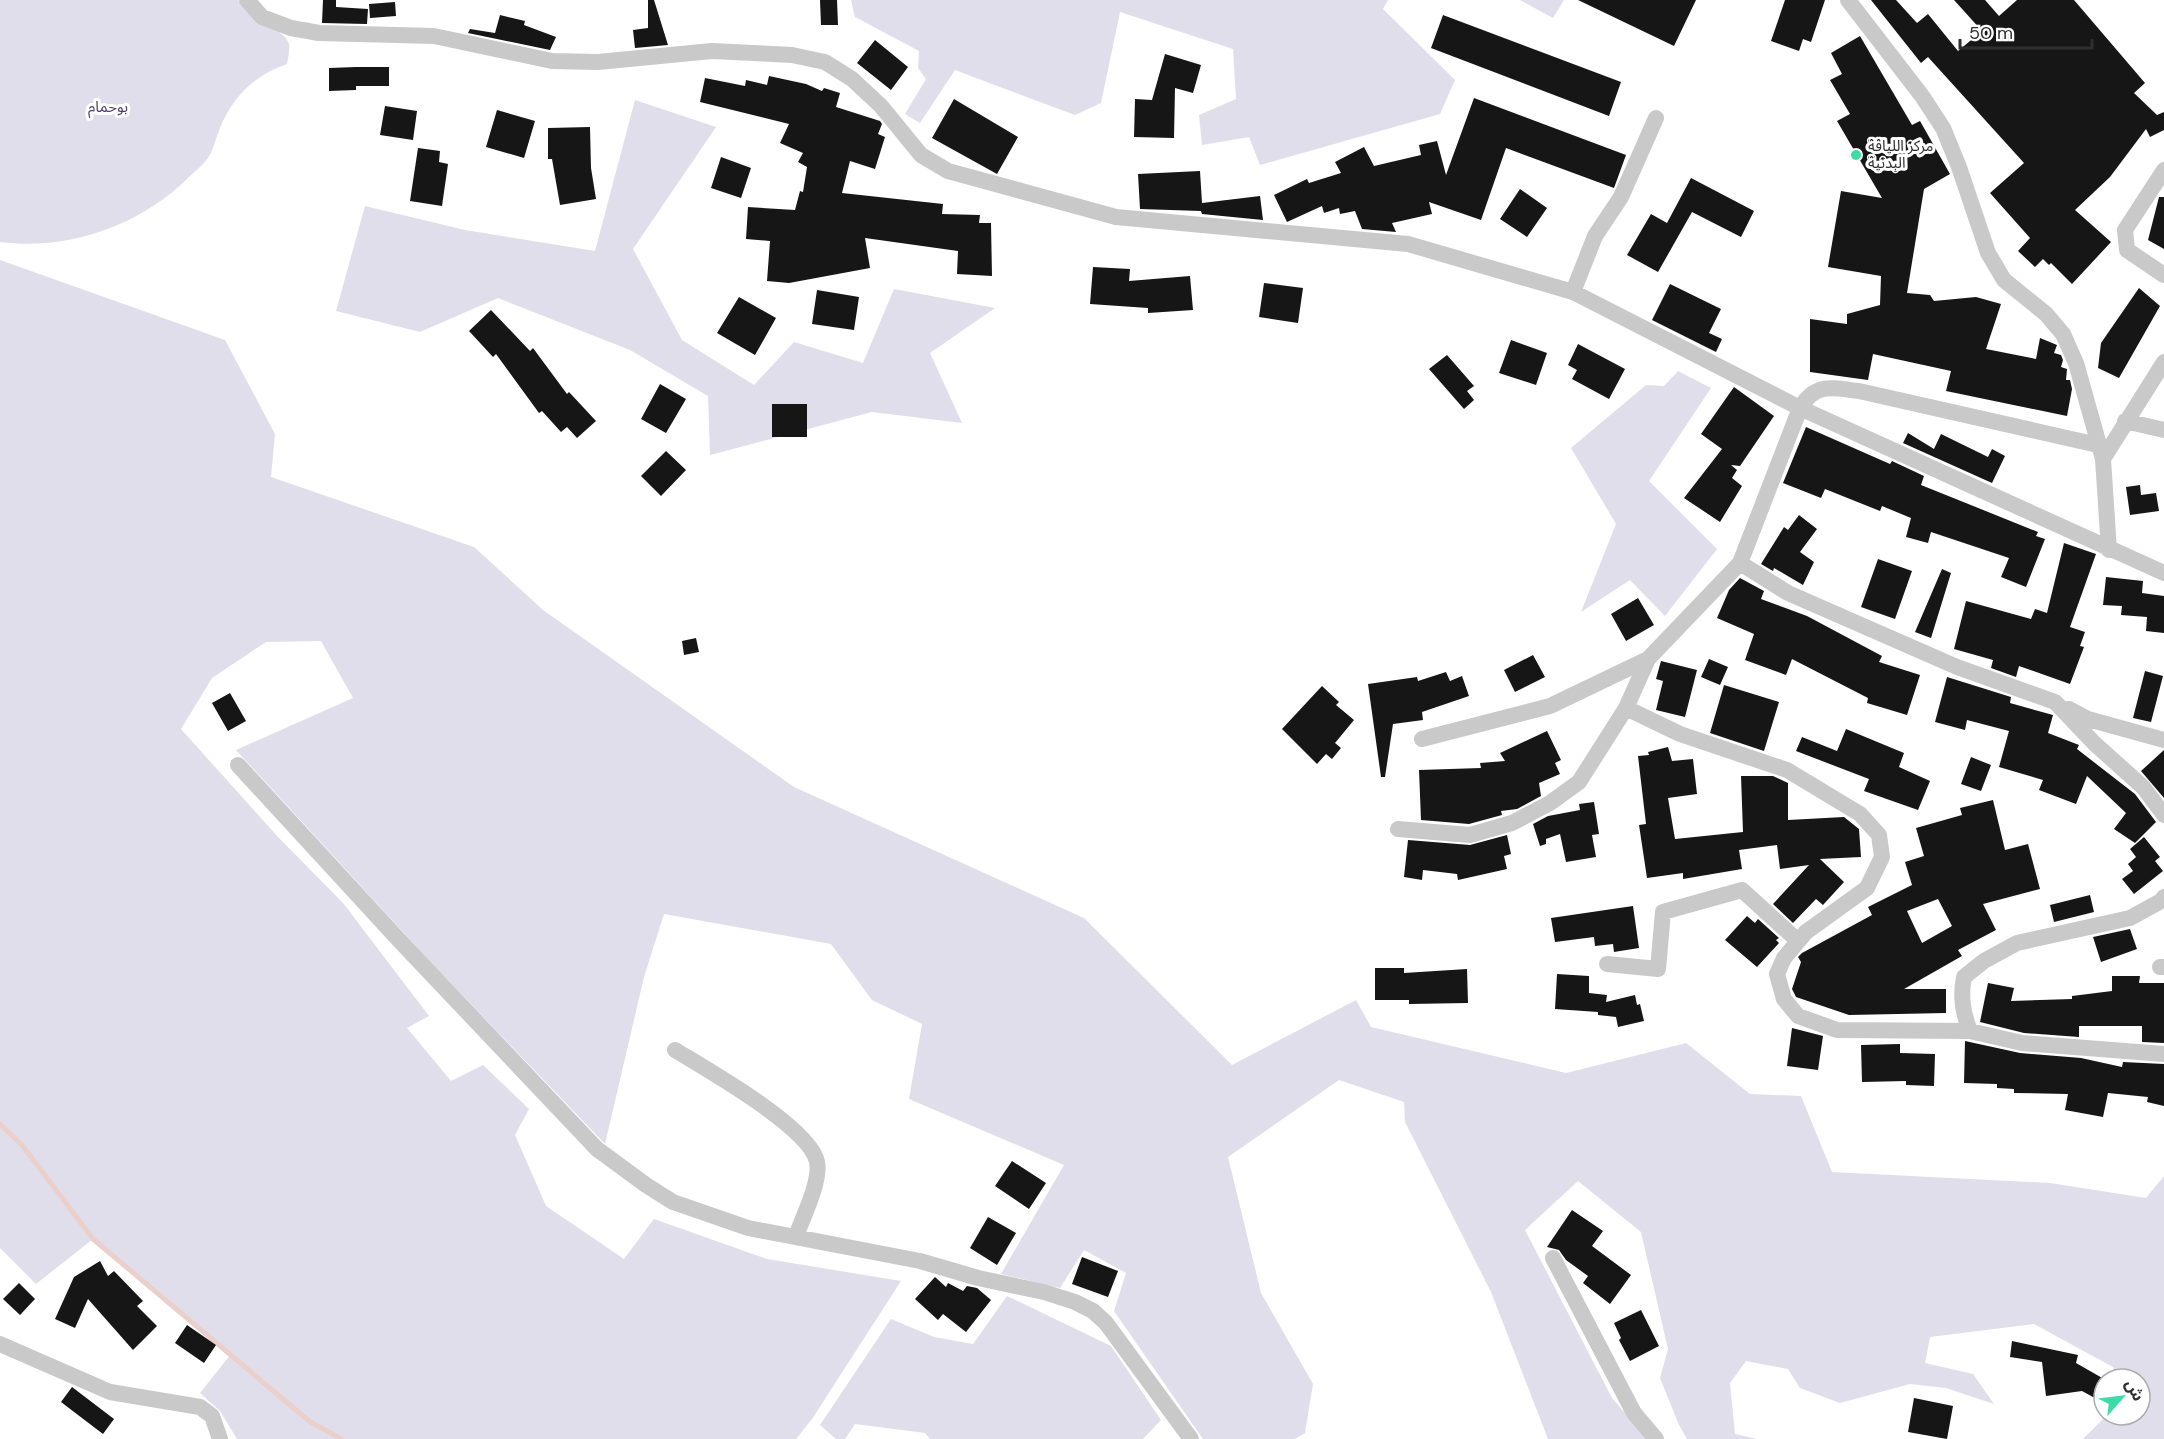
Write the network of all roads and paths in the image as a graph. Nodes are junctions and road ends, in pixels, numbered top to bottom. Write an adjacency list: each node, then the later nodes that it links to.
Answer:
1 (247, 0): 6 (street)
2 (1848, 0): 11 (street)
3 (1656, 118): 6 (street)
4 (2164, 170): 5 (street)
5 (2164, 275)
6 (1573, 292): 8 (street)
7 (2164, 362): 9 (street)
8 (1800, 408): 11 (street); 12 (street); 13 (street)
9 (2125, 421): 10 (street); 11 (street)
10 (2164, 430)
11 (2101, 452): 12 (street)
12 (2109, 550): 14 (street)
13 (1740, 563): 15 (street); 16 (street)
14 (2164, 573)
15 (1648, 659): 17 (street); 18 (street)
16 (2055, 702): 19 (street); 21 (street)
17 (1626, 708): 22 (street); 24 (street)
18 (1422, 739)
19 (2164, 740)
20 (238, 765): 29 (street)
21 (2164, 816)
22 (1398, 830)
23 (2164, 897): 26 (street)
24 (1798, 941): 25 (street); 26 (street)
25 (1607, 964)
26 (1970, 1031): 28 (street)
27 (675, 1050): 29 (street)
28 (2164, 1054)
29 (796, 1236): 33 (street)
30 (1553, 1257): 34 (street)
31 (0, 1344): 32 (street)
32 (220, 1439)
33 (1191, 1439)
34 (1656, 1439)

